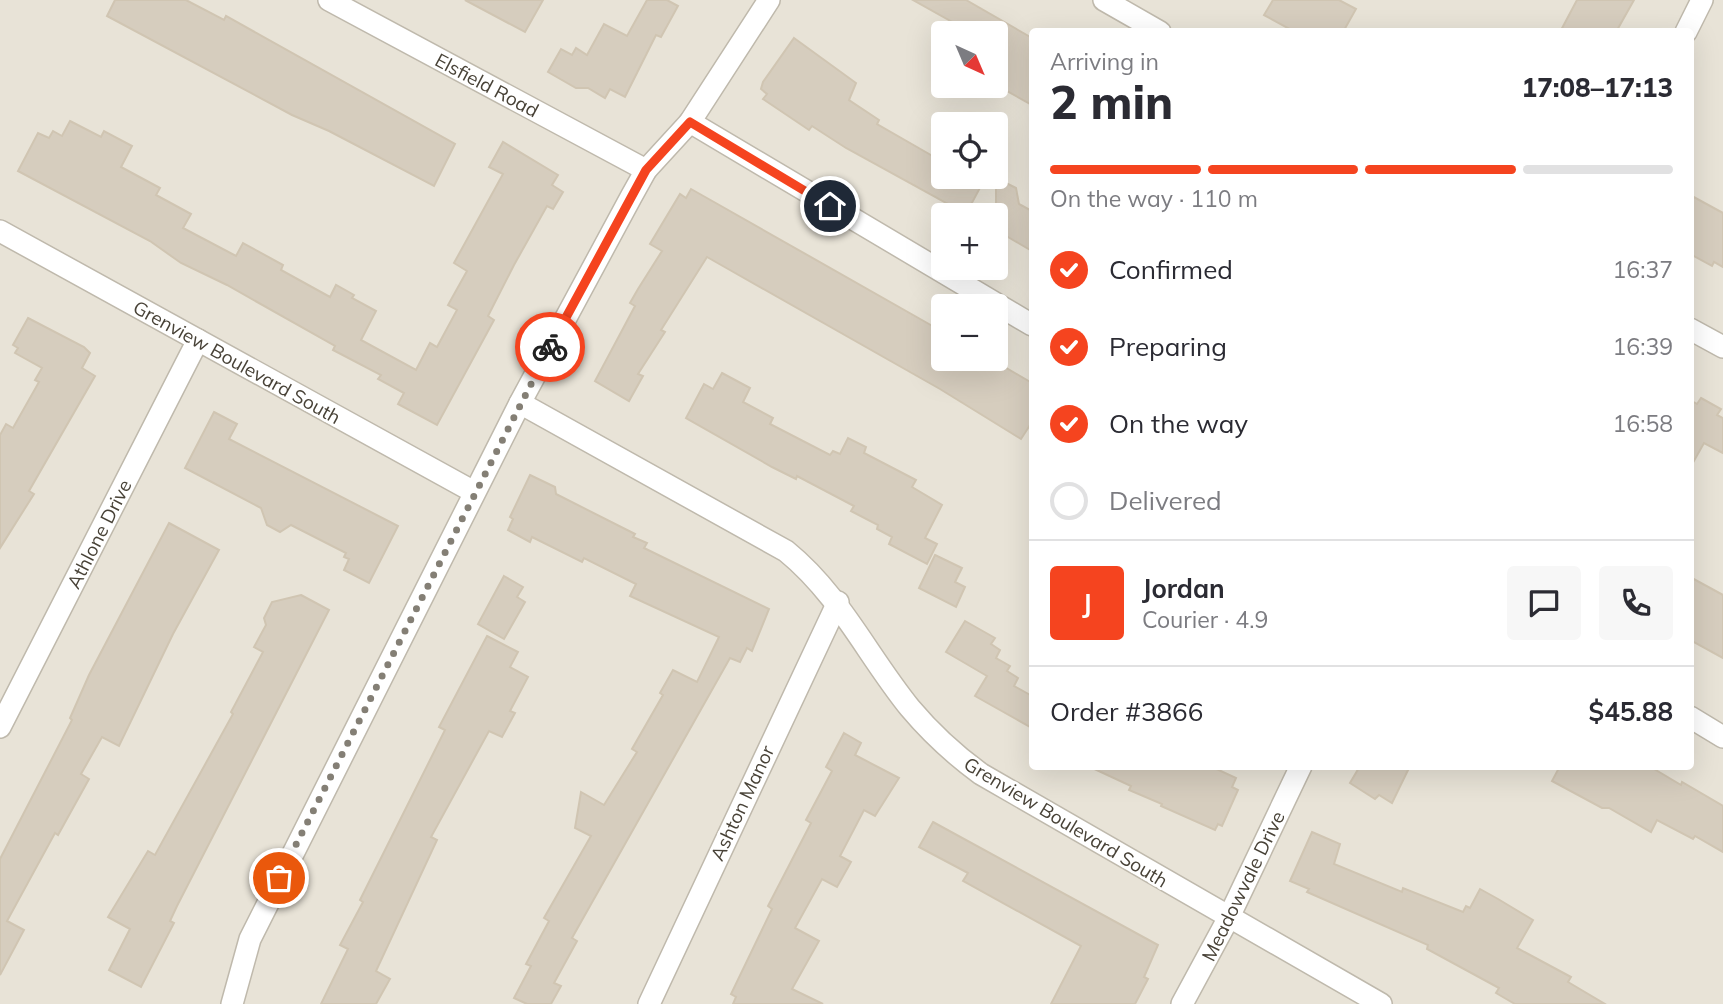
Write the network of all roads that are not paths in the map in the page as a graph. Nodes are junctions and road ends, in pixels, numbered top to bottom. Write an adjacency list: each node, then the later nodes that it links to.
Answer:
1 (329, 0): 8 (street, Elsfield Road)
2 (769, 0): 7 (street)
3 (1104, 0): 5 (street)
4 (1702, 0): 6 (street)
5 (1153, 28)
6 (1688, 28)
7 (690, 122): 8 (street); 10 (street)
8 (646, 170): 14 (street)
9 (0, 231): 12 (street, Grenview Boulevard South)
10 (1029, 323)
11 (1694, 331): 13 (street)
12 (198, 340): 15 (street, Grenview Boulevard South); 18 (street, Athlone Drive)
13 (1723, 348)
14 (520, 403): 15 (street); 16 (street, Grenview Boulevard South)
15 (474, 492): 22 (street)
16 (838, 602): 21 (street, Grenview Boulevard South); 23 (street, Ashton Manor)
17 (1694, 719): 19 (street)
18 (0, 727)
19 (1723, 737)
20 (1299, 770): 21 (street, Meadowvale Drive)
21 (1228, 919): 24 (street, Meadowvale Drive); 25 (street, Grenview Boulevard South)
22 (232, 1004)
23 (649, 1004)
24 (1182, 1004)
25 (1381, 1004)

